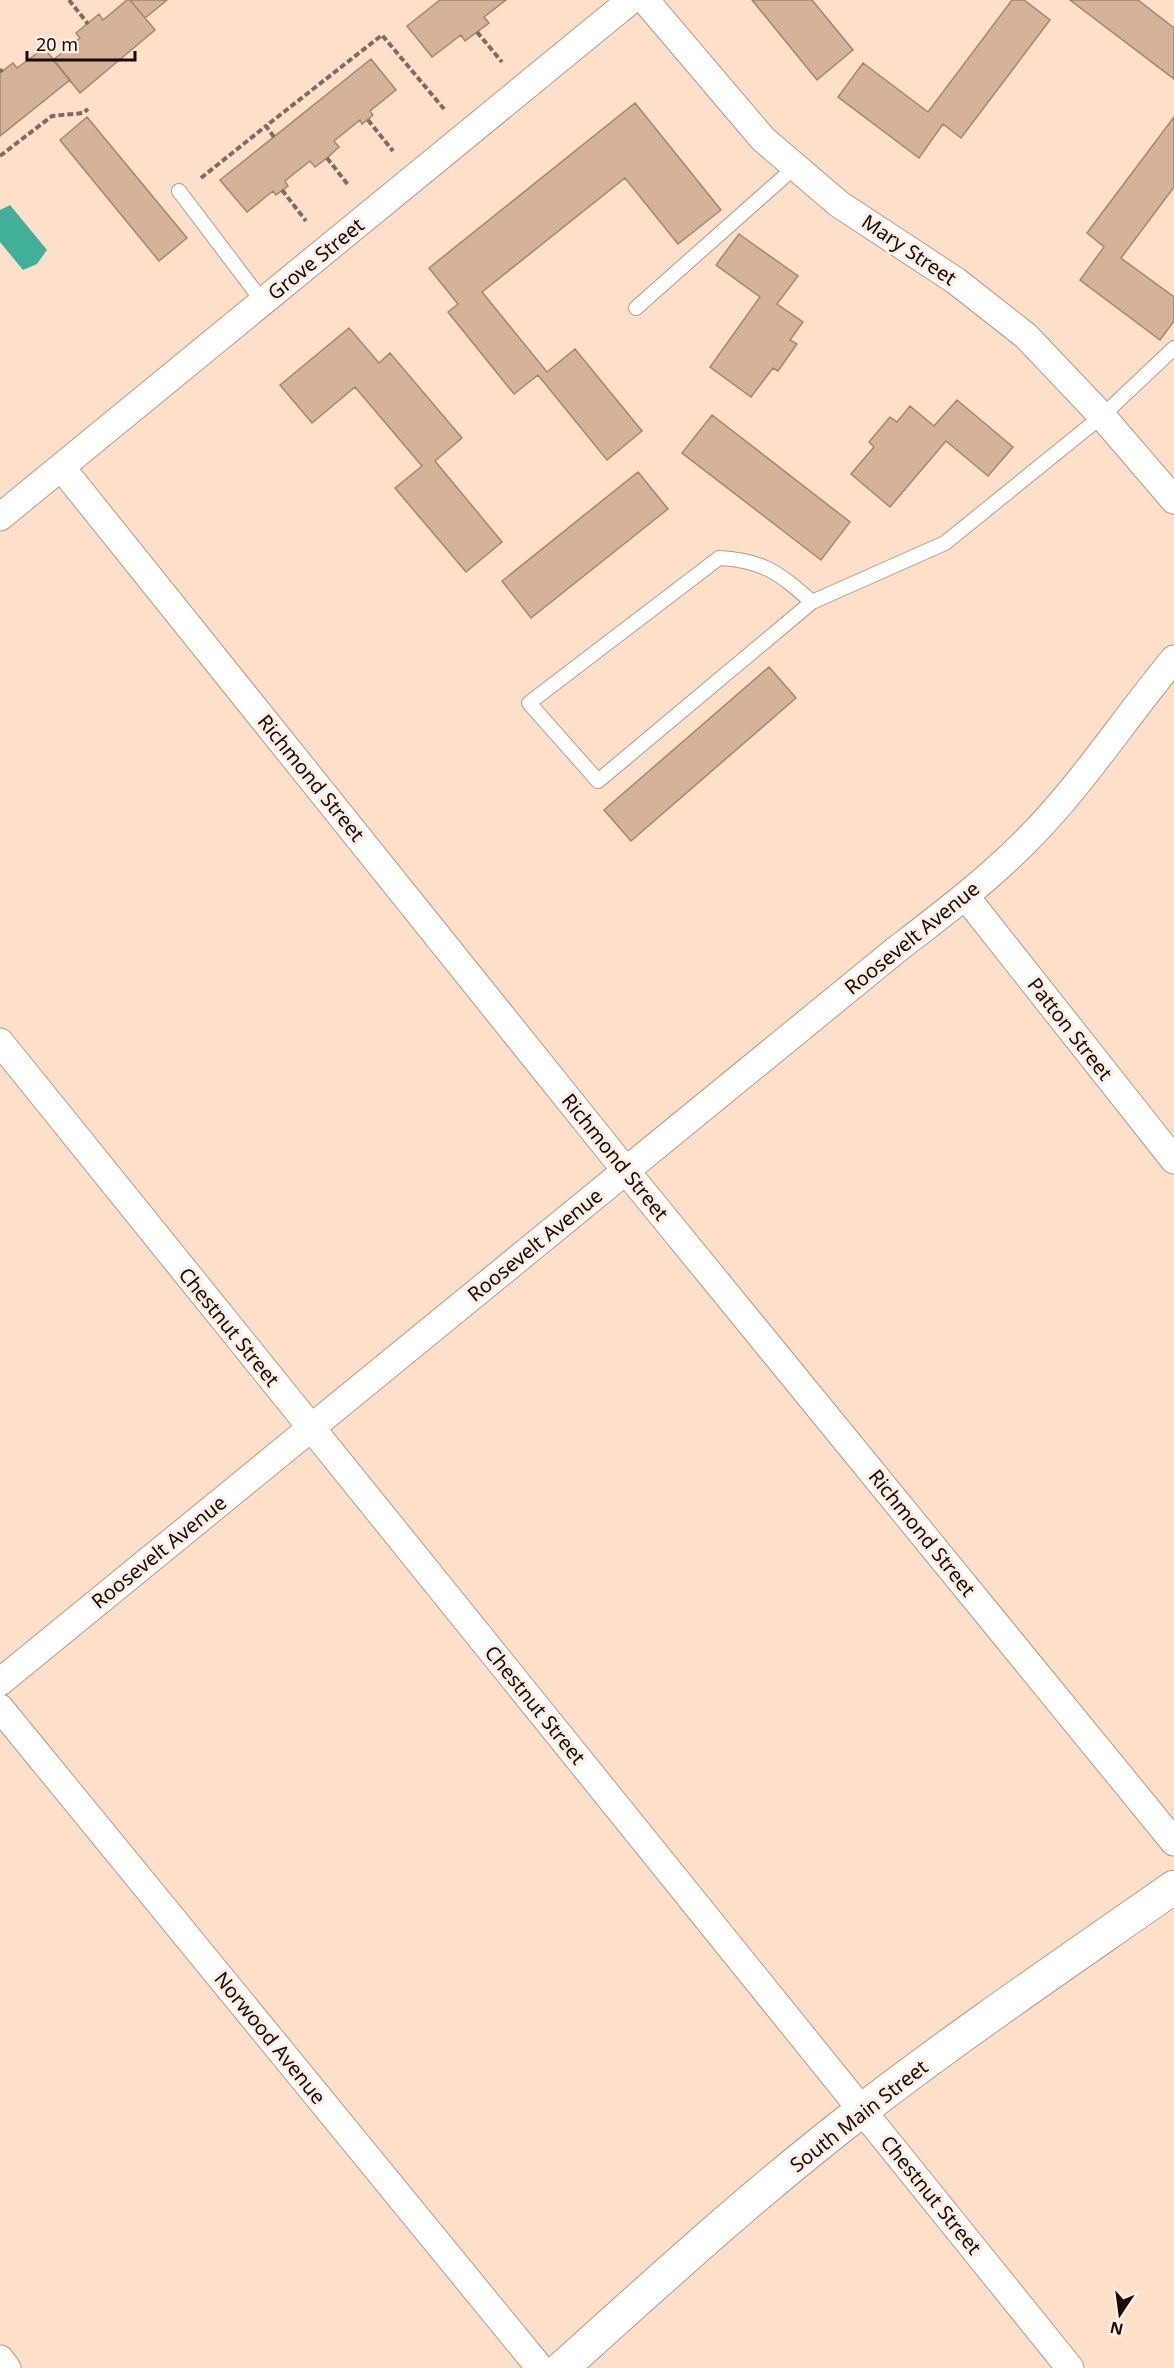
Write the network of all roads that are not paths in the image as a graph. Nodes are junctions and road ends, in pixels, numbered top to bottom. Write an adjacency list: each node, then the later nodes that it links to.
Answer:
1 (632, 0): 5 (street, Grove Street)
2 (645, 0): 3 (street, Mary Street)
3 (795, 167): 6 (lane); 8 (street, Mary Street)
4 (179, 191): 5 (lane)
5 (263, 302): 9 (street, Grove Street)
6 (636, 308)
7 (1174, 348): 8 (lane)
8 (1102, 416): 10 (street, Mary Street); 12 (lane)
9 (62, 467): 11 (street, Grove Street); 17 (street, Richmond Street)
10 (1174, 500)
11 (0, 517)
12 (812, 602): 12 (lane)
13 (1174, 659): 14 (street, Roosevelt Avenue)
14 (966, 897): 16 (street, Patton Street); 17 (street, Roosevelt Avenue)
15 (0, 1042): 18 (street, Chestnut Street)
16 (1174, 1160)
17 (626, 1171): 18 (street, Roosevelt Avenue); 21 (street, Richmond Street)
18 (311, 1428): 19 (street, Roosevelt Avenue); 23 (street, Chestnut Street)
19 (0, 1682)
20 (0, 1708): 26 (street, Norwood Avenue)
21 (1174, 1842)
22 (1174, 1887): 23 (street, South Main Street)
23 (863, 2110): 27 (street, South Main Street); 28 (street, Chestnut Street)
24 (0, 2360): 25 (street)
25 (7, 2368)
26 (540, 2368)
27 (562, 2368)
28 (1070, 2368)

